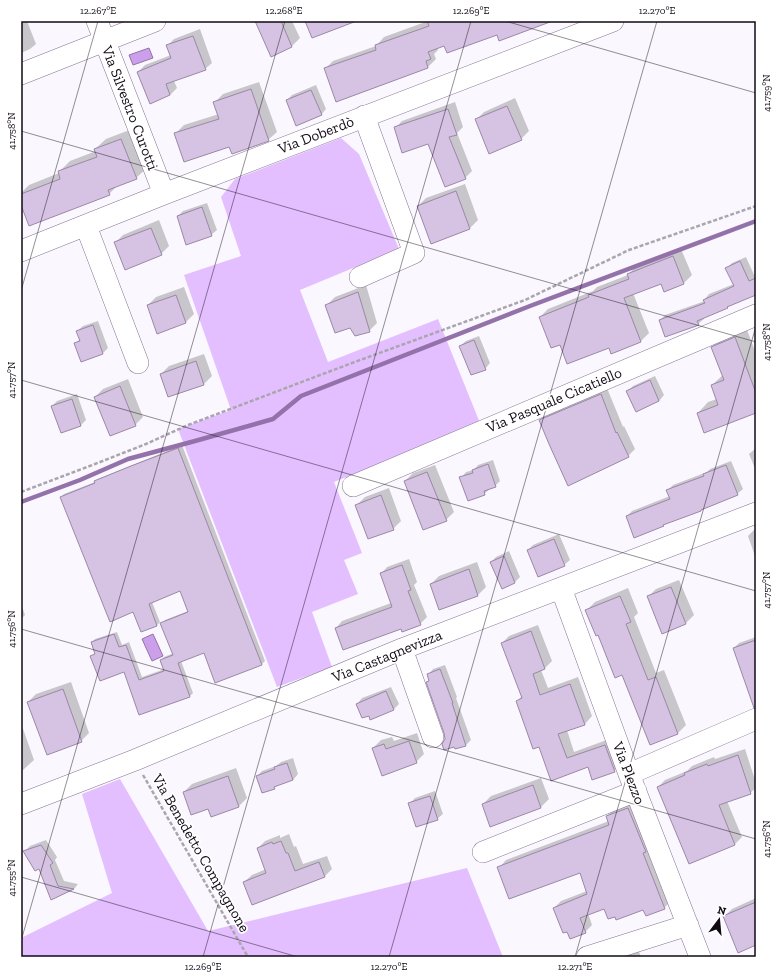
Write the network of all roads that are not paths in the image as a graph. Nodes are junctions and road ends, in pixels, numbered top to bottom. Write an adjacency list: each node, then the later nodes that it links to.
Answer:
1 (97, 21): 4 (street, Via Silvestro Curotti)
2 (155, 21): 4 (street)
3 (613, 21): 6 (street, Via Doberdò)
4 (104, 41): 5 (street); 7 (street, Via Silvestro Curotti)
5 (21, 74)
6 (364, 116): 7 (street, Via Doberdò); 10 (street)
7 (164, 194): 8 (street, Via Doberdò)
8 (86, 226): 9 (street, Via Doberdò); 12 (street)
9 (21, 252)
10 (360, 277)
11 (756, 315): 13 (street, Via Pasquale Cicatiello)
12 (138, 363)
13 (353, 486)
14 (756, 513): 15 (street, Via Castagnevizza)
15 (561, 588): 16 (street, Via Castagnevizza); 19 (street, Via Plezzo)
16 (402, 649): 18 (street); 20 (street, Via Castagnevizza)
17 (756, 719): 19 (street)
18 (434, 737)
19 (633, 783): 21 (street); 22 (street, Via Plezzo)
20 (21, 804)
21 (483, 852)
22 (688, 925): 23 (street); 24 (street, Via Plezzo)
23 (587, 957)
24 (700, 957)

